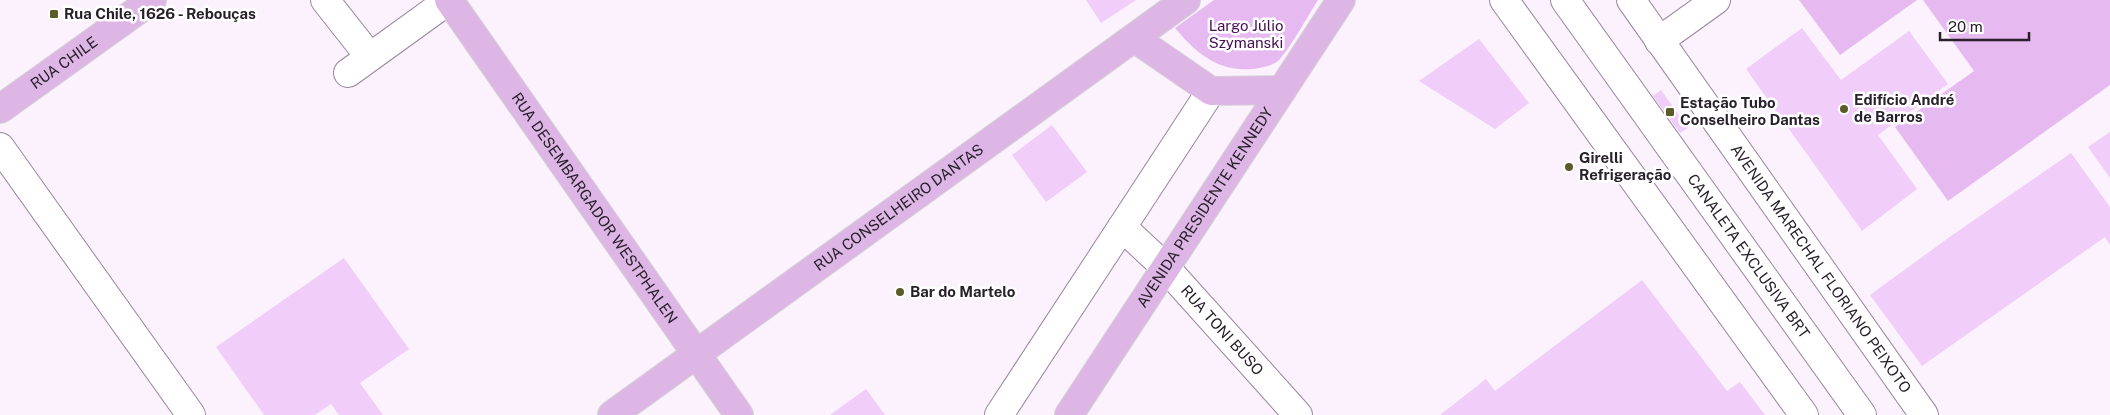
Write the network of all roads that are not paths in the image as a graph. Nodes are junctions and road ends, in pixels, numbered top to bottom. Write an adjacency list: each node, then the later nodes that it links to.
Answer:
1 (152, 0): 16 (main road, RUA CHILE)
2 (326, 0): 12 (street)
3 (449, 0): 12 (street); 20 (main road, RUA DESEMBARGADOR WESTPHALEN)
4 (1186, 0): 10 (main road, RUA CONSELHEIRO DANTAS)
5 (1340, 0): 15 (main road, AVENIDA PRESIDENTE KENNEDY)
6 (1504, 0): 27 (street)
7 (1565, 0): 28 (street, CANALETA EXCLUSIVA BRT)
8 (1631, 0): 11 (street, AVENIDA MARECHAL FLORIANO PEIXOTO)
9 (1716, 0): 11 (street)
10 (1134, 38): 14 (main road); 20 (main road, RUA CONSELHEIRO DANTAS)
11 (1659, 41): 29 (street, AVENIDA MARECHAL FLORIANO PEIXOTO)
12 (370, 57): 13 (street)
13 (348, 73)
14 (1211, 90): 15 (main road); 18 (street)
15 (1282, 90): 19 (main road, AVENIDA PRESIDENTE KENNEDY)
16 (0, 110)
17 (0, 147): 21 (street)
18 (1122, 227): 19 (street, RUA TONI BUSO); 24 (street)
19 (1166, 268): 25 (main road, AVENIDA PRESIDENTE KENNEDY); 26 (street, RUA TONI BUSO)
20 (696, 354): 22 (main road, RUA CONSELHEIRO DANTAS); 23 (main road, RUA DESEMBARGADOR WESTPHALEN)
21 (190, 415)
22 (612, 415)
23 (739, 415)
24 (999, 415)
25 (1069, 415)
26 (1298, 415)
27 (1804, 415)
28 (1862, 415)
29 (1924, 415)

